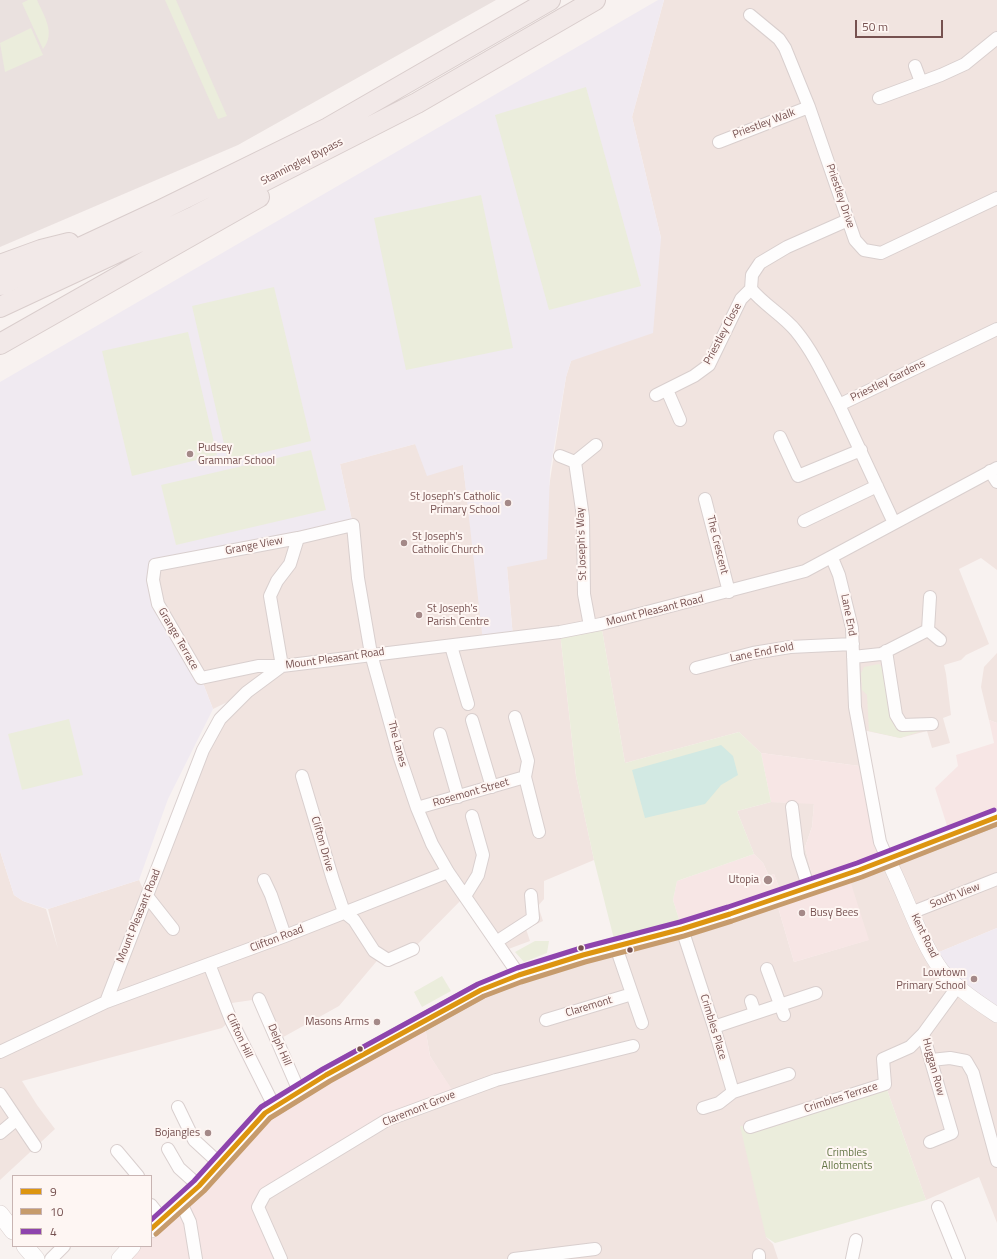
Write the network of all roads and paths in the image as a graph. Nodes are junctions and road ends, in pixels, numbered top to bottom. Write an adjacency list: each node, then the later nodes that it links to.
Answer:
1 (550, 0): 13 (highway, Stanningley Bypass)
2 (595, 0): 8 (highway, Stanningley Bypass)
3 (750, 15): 9 (street, Priestley Drive)
4 (997, 38): 6 (street)
5 (915, 66): 6 (street)
6 (922, 82): 7 (street)
7 (879, 98)
8 (417, 103): 17 (highway, Stanningley Bypass); 19 (highway)
9 (809, 107): 10 (street, Priestley Walk); 12 (street, Priestley Drive)
10 (720, 142)
11 (997, 198): 12 (street, Priestley Drive)
12 (848, 220): 16 (street, Priestley Close)
13 (119, 230): 14 (highway); 15 (highway, Stanningley Bypass)
14 (0, 265)
15 (0, 284)
16 (751, 289): 20 (street); 21 (street, Priestley Close)
17 (0, 307)
18 (997, 329): 20 (street, Priestley Gardens)
19 (0, 344)
20 (839, 405): 24 (street, Priestley Gardens)
21 (680, 420)
22 (780, 436): 24 (street)
23 (596, 445): 26 (street)
24 (861, 450): 29 (street, Priestley Gardens)
25 (560, 456): 26 (street)
26 (575, 462): 39 (street, St Joseph's Way)
27 (994, 470): 28 (street); 32 (street)
28 (997, 482)
29 (877, 486): 31 (street); 32 (street, Priestley Gardens)
30 (705, 498): 37 (street, The Crescent)
31 (804, 521)
32 (894, 523): 35 (street)
33 (353, 525): 34 (street, Grange View); 45 (street, The Lanes)
34 (298, 538): 36 (street, Grange View); 47 (street)
35 (832, 558): 37 (street, Mount Pleasant Road); 42 (street, Lane End)
36 (155, 565): 47 (street, Grange Terrace)
37 (729, 592): 39 (street, Mount Pleasant Road)
38 (930, 597): 40 (street)
39 (590, 626): 43 (street, Mount Pleasant Road)
40 (928, 630): 41 (street); 44 (street)
41 (940, 640)
42 (853, 644): 46 (street, Lane End); 48 (street, Lane End Fold)
43 (450, 646): 45 (street, Mount Pleasant Road); 49 (street)
44 (886, 651): 46 (street); 52 (street)
45 (371, 654): 47 (street, Mount Pleasant Road); 59 (street, The Lanes)
46 (854, 658): 63 (street, Lane End)
47 (282, 666): 69 (street, Mount Pleasant Road)
48 (696, 668)
49 (468, 704)
50 (515, 717): 55 (street)
51 (472, 720): 56 (street)
52 (932, 724)
53 (440, 734): 57 (street)
54 (302, 776): 71 (street, Clifton Drive)
55 (525, 777): 56 (street, Rosemont Street); 62 (street)
56 (492, 787): 57 (street, Rosemont Street)
57 (458, 796): 59 (street, Rosemont Street)
58 (792, 807): 67 (street)
59 (417, 808): 64 (street, The Lanes)
60 (472, 816): 70 (street)
61 (997, 817): 63 (main road)
62 (539, 832)
63 (887, 858): 67 (main road); 72 (street, Kent Road)
64 (448, 872): 70 (street, The Lanes); 71 (street, Clifton Road)
65 (997, 879): 72 (street, South View)
66 (264, 880): 75 (street)
67 (808, 886): 74 (main road)
68 (532, 895): 76 (street)
69 (147, 896): 73 (street); 87 (street, Mount Pleasant Road)
70 (465, 896): 76 (street, The Lanes)
71 (344, 912): 75 (street, Clifton Road); 78 (street)
72 (912, 912): 82 (street, Kent Road)
73 (173, 929)
74 (682, 929): 77 (main road); 93 (street, Crimbles Place)
75 (285, 936): 79 (street, Clifton Road)
76 (496, 942): 81 (street, The Lanes)
77 (631, 943): 81 (main road); 84 (street)
78 (413, 949)
79 (209, 964): 87 (street, Clifton Road); 102 (street, Clifton Hill)
80 (767, 969): 88 (street)
81 (520, 975): 99 (main road)
82 (958, 986): 90 (street, Kent Road); 94 (street, Huggan Row)
83 (816, 993): 88 (street)
84 (632, 994): 91 (street, Claremont); 92 (street)
85 (259, 999): 99 (street, Delph Hill)
86 (751, 1001): 89 (street)
87 (106, 1002): 96 (street)
88 (782, 1010): 89 (street)
89 (755, 1014): 93 (street)
90 (997, 1015)
91 (546, 1020)
92 (642, 1023)
93 (714, 1027): 100 (street, Crimbles Place)
94 (923, 1034): 97 (street, Huggan Row); 106 (street, Crimbles Terrace)
95 (633, 1046): 131 (street, Claremont Grove)
96 (0, 1052)
97 (931, 1060): 108 (street, Huggan Row); 112 (street)
98 (789, 1074): 100 (street)
99 (299, 1091): 102 (main road)
100 (733, 1092): 104 (street)
101 (0, 1094): 105 (street)
102 (274, 1106): 113 (main road)
103 (178, 1107): 113 (street)
104 (703, 1108)
105 (17, 1119): 107 (street); 109 (street)
106 (750, 1127)
107 (0, 1133)
108 (930, 1142)
109 (35, 1146)
110 (168, 1149): 115 (street)
111 (117, 1151): 114 (street)
112 (997, 1161)
113 (219, 1163): 115 (main road)
114 (137, 1175)
115 (199, 1186): 116 (main road)
116 (181, 1203): 120 (main road); 130 (street)
117 (938, 1207): 134 (street)
118 (152, 1209): 120 (street)
119 (0, 1214): 121 (main road)
120 (156, 1224)
121 (12, 1230)
122 (856, 1240): 133 (street)
123 (26, 1247): 127 (main road)
124 (63, 1247): 128 (street)
125 (131, 1247): 129 (main road)
126 (595, 1249): 132 (street)
127 (36, 1259)
128 (51, 1259)
129 (120, 1259)
130 (196, 1259)
131 (281, 1259)
132 (514, 1259)
133 (852, 1259)
134 (960, 1259)

